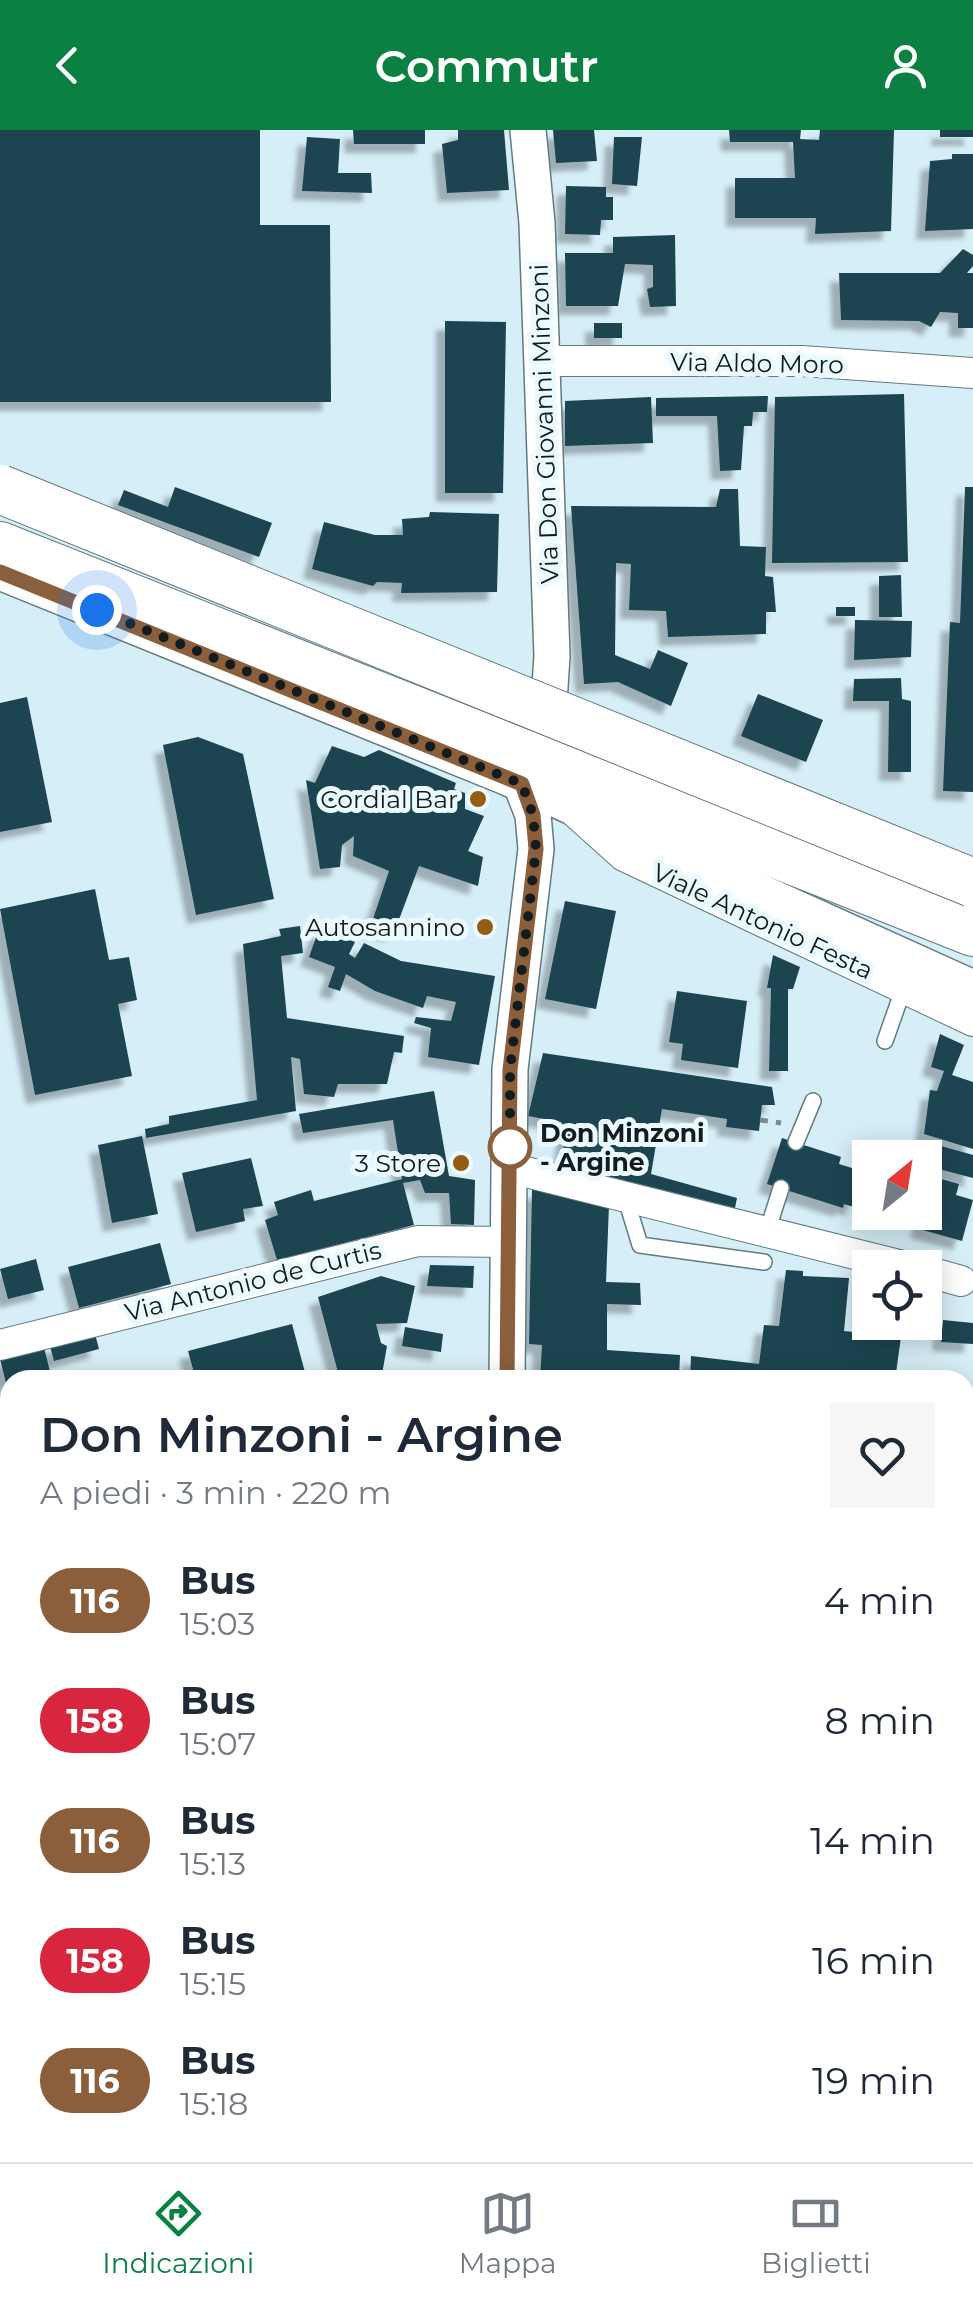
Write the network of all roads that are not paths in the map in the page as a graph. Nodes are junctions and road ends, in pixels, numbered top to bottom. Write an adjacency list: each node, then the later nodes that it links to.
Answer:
1 (528, 130): 2 (street, Via Don Giovanni Minzoni)
2 (540, 361): 3 (street, Via Aldo Moro); 8 (street, Via Don Giovanni Minzoni)
3 (973, 373)
4 (0, 489): 12 (highway, bridge)
5 (0, 525): 8 (street)
6 (0, 546): 14 (highway)
7 (0, 572): 9 (street)
8 (540, 733): 13 (street)
9 (522, 784): 10 (street); 11 (street)
10 (566, 804): 11 (street); 15 (street, Viale Antonio Festa); 16 (street)
11 (536, 849): 21 (street)
12 (973, 883)
13 (973, 916)
14 (973, 932)
15 (904, 987): 17 (street, Viale Antonio Festa); 18 (lane)
16 (973, 988)
17 (973, 1020)
18 (885, 1040)
19 (813, 1101): 20 (lane)
20 (796, 1142)
21 (510, 1168): 23 (street); 25 (street)
22 (781, 1188): 24 (lane)
23 (625, 1196): 24 (street); 27 (lane)
24 (768, 1229): 26 (street)
25 (509, 1242): 30 (street, Via Antonio de Curtis); 31 (street)
26 (852, 1252)
27 (764, 1262)
28 (942, 1275): 29 (street)
29 (967, 1282)
30 (0, 1345)
31 (508, 1370)

